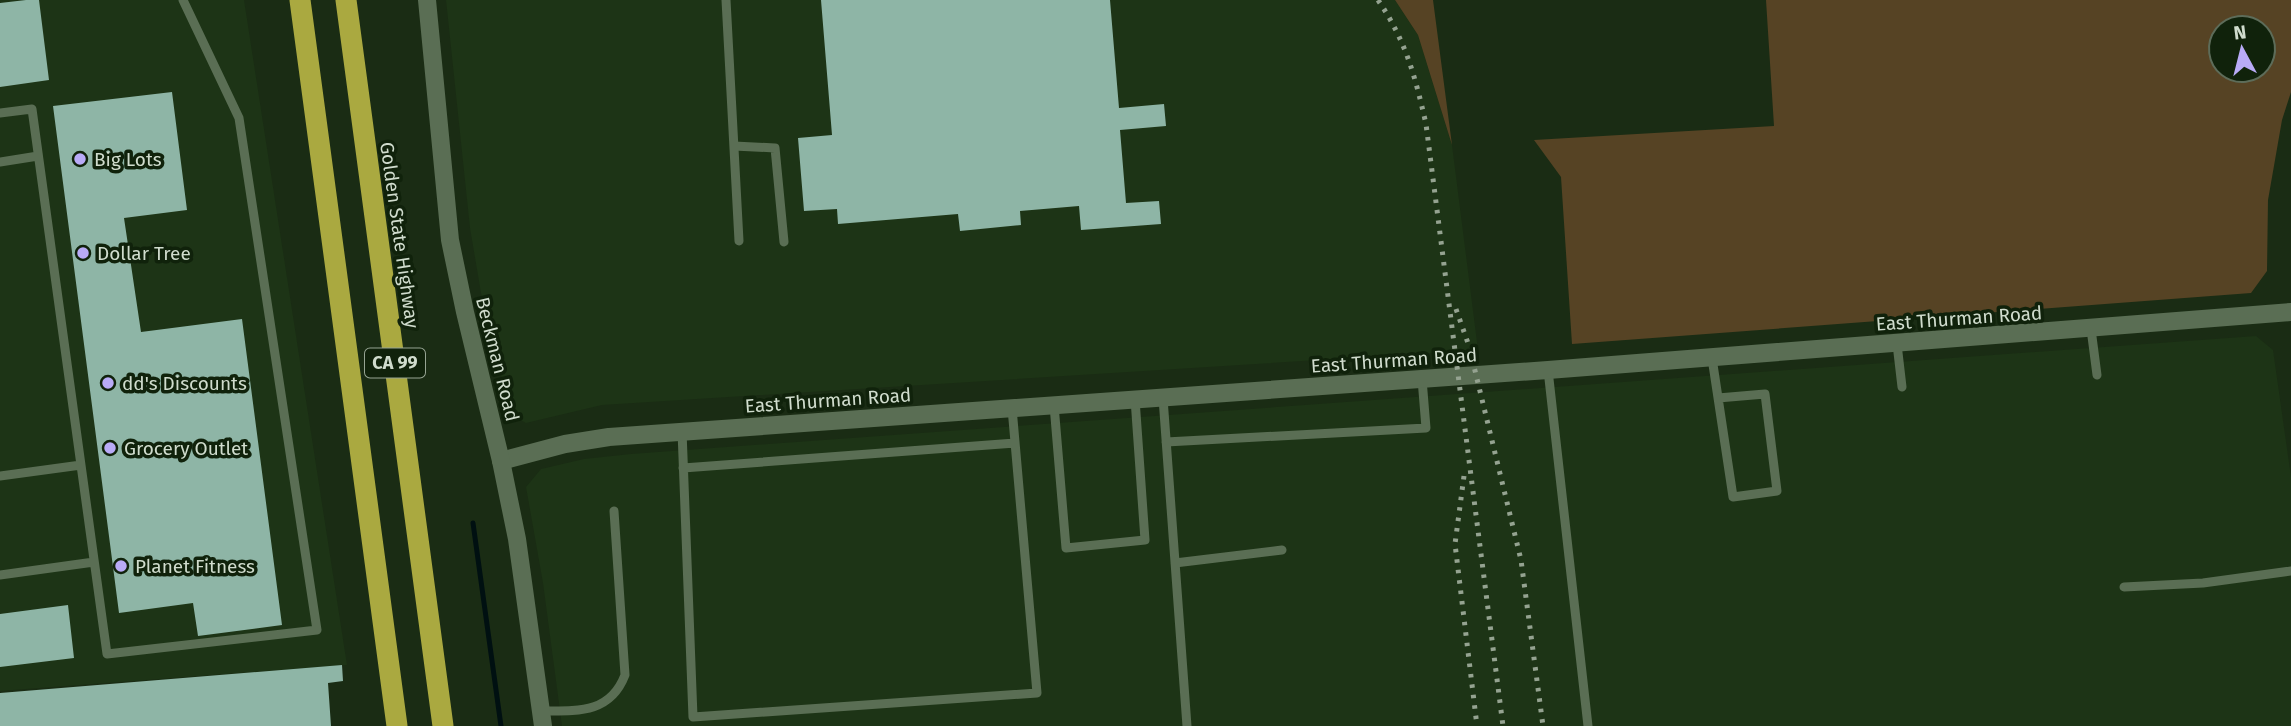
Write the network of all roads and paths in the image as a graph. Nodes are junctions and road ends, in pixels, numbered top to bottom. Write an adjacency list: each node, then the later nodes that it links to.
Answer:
1 (183, 0): 34 (lane)
2 (300, 0): 40 (highway, CA 99)
3 (346, 0): 41 (highway, Golden State Highway / CA 99)
4 (427, 0): 28 (street, Beckman Road)
5 (726, 0): 7 (lane)
6 (0, 113): 8 (lane)
7 (734, 146): 10 (lane); 11 (lane)
8 (38, 156): 9 (lane); 29 (lane)
9 (0, 162)
10 (739, 241)
11 (784, 242)
12 (2291, 312): 13 (street, East Thurman Road)
13 (2091, 329): 14 (street, East Thurman Road); 17 (lane)
14 (1896, 344): 15 (street, East Thurman Road); 19 (lane)
15 (1712, 358): 16 (street, East Thurman Road); 21 (lane)
16 (1548, 370): 18 (street, East Thurman Road); 43 (lane)
17 (2097, 374)
18 (1422, 379): 20 (street, East Thurman Road); 26 (lane)
19 (1902, 387)
20 (1163, 397): 22 (street, East Thurman Road); 26 (lane)
21 (1718, 398): 21 (lane)
22 (1135, 399): 23 (street, East Thurman Road); 23 (lane)
23 (1054, 405): 24 (street, East Thurman Road)
24 (1012, 408): 25 (street, East Thurman Road); 27 (lane)
25 (682, 431): 28 (street, East Thurman Road); 30 (lane)
26 (1166, 442): 35 (lane)
27 (1015, 443): 30 (lane); 30 (lane)
28 (502, 461): 39 (street, Beckman Road)
29 (81, 465): 31 (lane); 34 (lane)
30 (683, 468)
31 (0, 477)
32 (614, 511): 39 (lane)
33 (1282, 550): 35 (lane)
34 (94, 562): 37 (lane)
35 (1175, 563): 42 (lane)
36 (2291, 571): 38 (lane)
37 (0, 575)
38 (2124, 587)
39 (542, 719)
40 (397, 726)
41 (443, 726)
42 (1187, 726)
43 (1588, 726)

